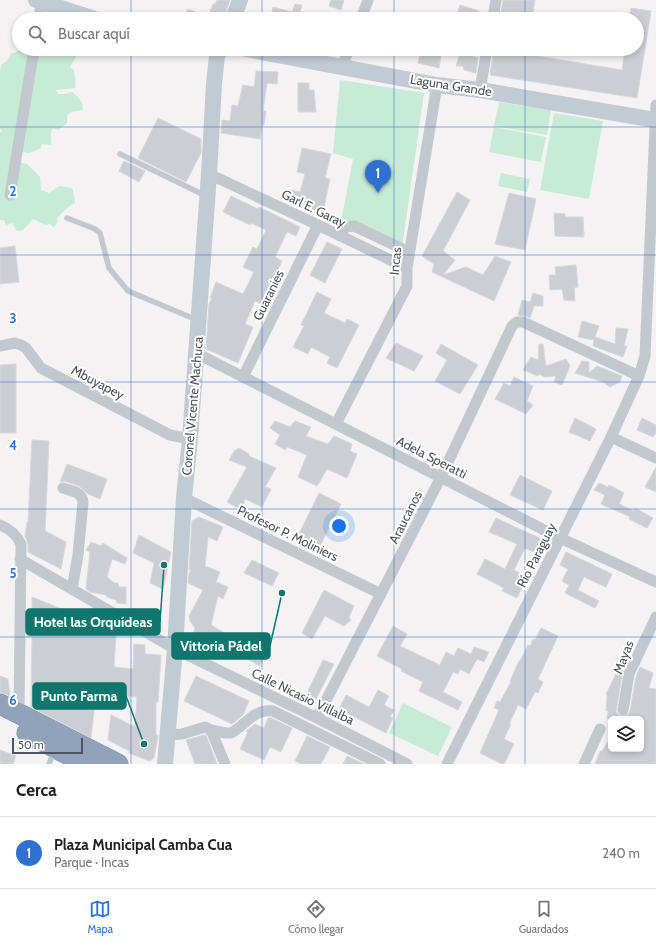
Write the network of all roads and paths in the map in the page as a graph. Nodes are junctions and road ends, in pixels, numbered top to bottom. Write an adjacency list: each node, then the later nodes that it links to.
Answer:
1 (240, 0): 7 (street)
2 (368, 0): 8 (street)
3 (496, 0): 9 (street)
4 (39, 1): 5 (street); 6 (street)
5 (39, 12)
6 (74, 12)
7 (236, 12)
8 (364, 12)
9 (493, 12)
10 (33, 56): 21 (street)
11 (218, 56): 20 (street, Coronel Vicente Machuca)
12 (283, 56): 15 (street, Laguna Grande)
13 (346, 56): 15 (street)
14 (486, 56): 17 (street)
15 (342, 67): 16 (street, Laguna Grande)
16 (437, 85): 17 (street, Laguna Grande); 27 (street, Incas)
17 (480, 90): 18 (street, Laguna Grande)
18 (656, 115): 26 (street, Río Paraguay)
19 (120, 154): 22 (lane)
20 (209, 174): 22 (street, Coronel Vicente Machuca); 24 (street, Garl E. Garay)
21 (10, 195)
22 (208, 197): 29 (street, Coronel Vicente Machuca)
23 (67, 218): 29 (lane)
24 (318, 225): 25 (street, Garl E. Garay); 34 (street, Guaranies)
25 (340, 236): 27 (street); 28 (street, Garl E. Garay)
26 (653, 238): 32 (street, Río Paraguay)
27 (409, 252): 28 (street, Incas)
28 (407, 268): 35 (street, Incas)
29 (199, 320): 31 (street, Coronel Vicente Machuca)
30 (0, 346): 37 (street, Mbuyapey)
31 (196, 353): 34 (street, Adela Speratti); 37 (street, Coronel Vicente Machuca)
32 (650, 356): 33 (street, Río Paraguay)
33 (639, 376): 36 (street, Río Paraguay); 39 (street, Araucanos)
34 (243, 377): 35 (street, Adela Speratti)
35 (336, 424): 39 (street, Adela Speratti)
36 (611, 437): 38 (street); 43 (street, Río Paraguay)
37 (190, 439): 41 (street, Coronel Vicente Machuca)
38 (656, 458)
39 (441, 477): 43 (street, Adela Speratti); 47 (street, Araucanos)
40 (63, 488): 46 (street)
41 (184, 498): 47 (street, Profesor P. Moliniers); 49 (street, Coronel Vicente Machuca)
42 (0, 525): 44 (street)
43 (560, 538): 45 (street, Adela Speratti); 64 (street, Río Paraguay)
44 (20, 559): 46 (street, Calle Nicasio Villalba); 52 (street)
45 (656, 582)
46 (72, 589): 49 (street, Calle Nicasio Villalba)
47 (381, 594): 53 (street, Araucanos)
48 (656, 617): 51 (street, Mayas)
49 (175, 649): 53 (street, Calle Nicasio Villalba); 57 (street, Coronel Vicente Machuca)
50 (0, 704): 52 (highway)
51 (623, 710)
52 (19, 714): 59 (highway)
53 (317, 718): 63 (street, Calle Nicasio Villalba)
54 (0, 720): 58 (highway)
55 (600, 729): 65 (street)
56 (211, 730): 57 (street); 61 (street); 62 (street)
57 (168, 735): 60 (street, Coronel Vicente Machuca)
58 (66, 758)
59 (118, 764)
60 (165, 764)
61 (225, 764)
62 (380, 764)
63 (407, 764)
64 (447, 764)
65 (584, 764)

